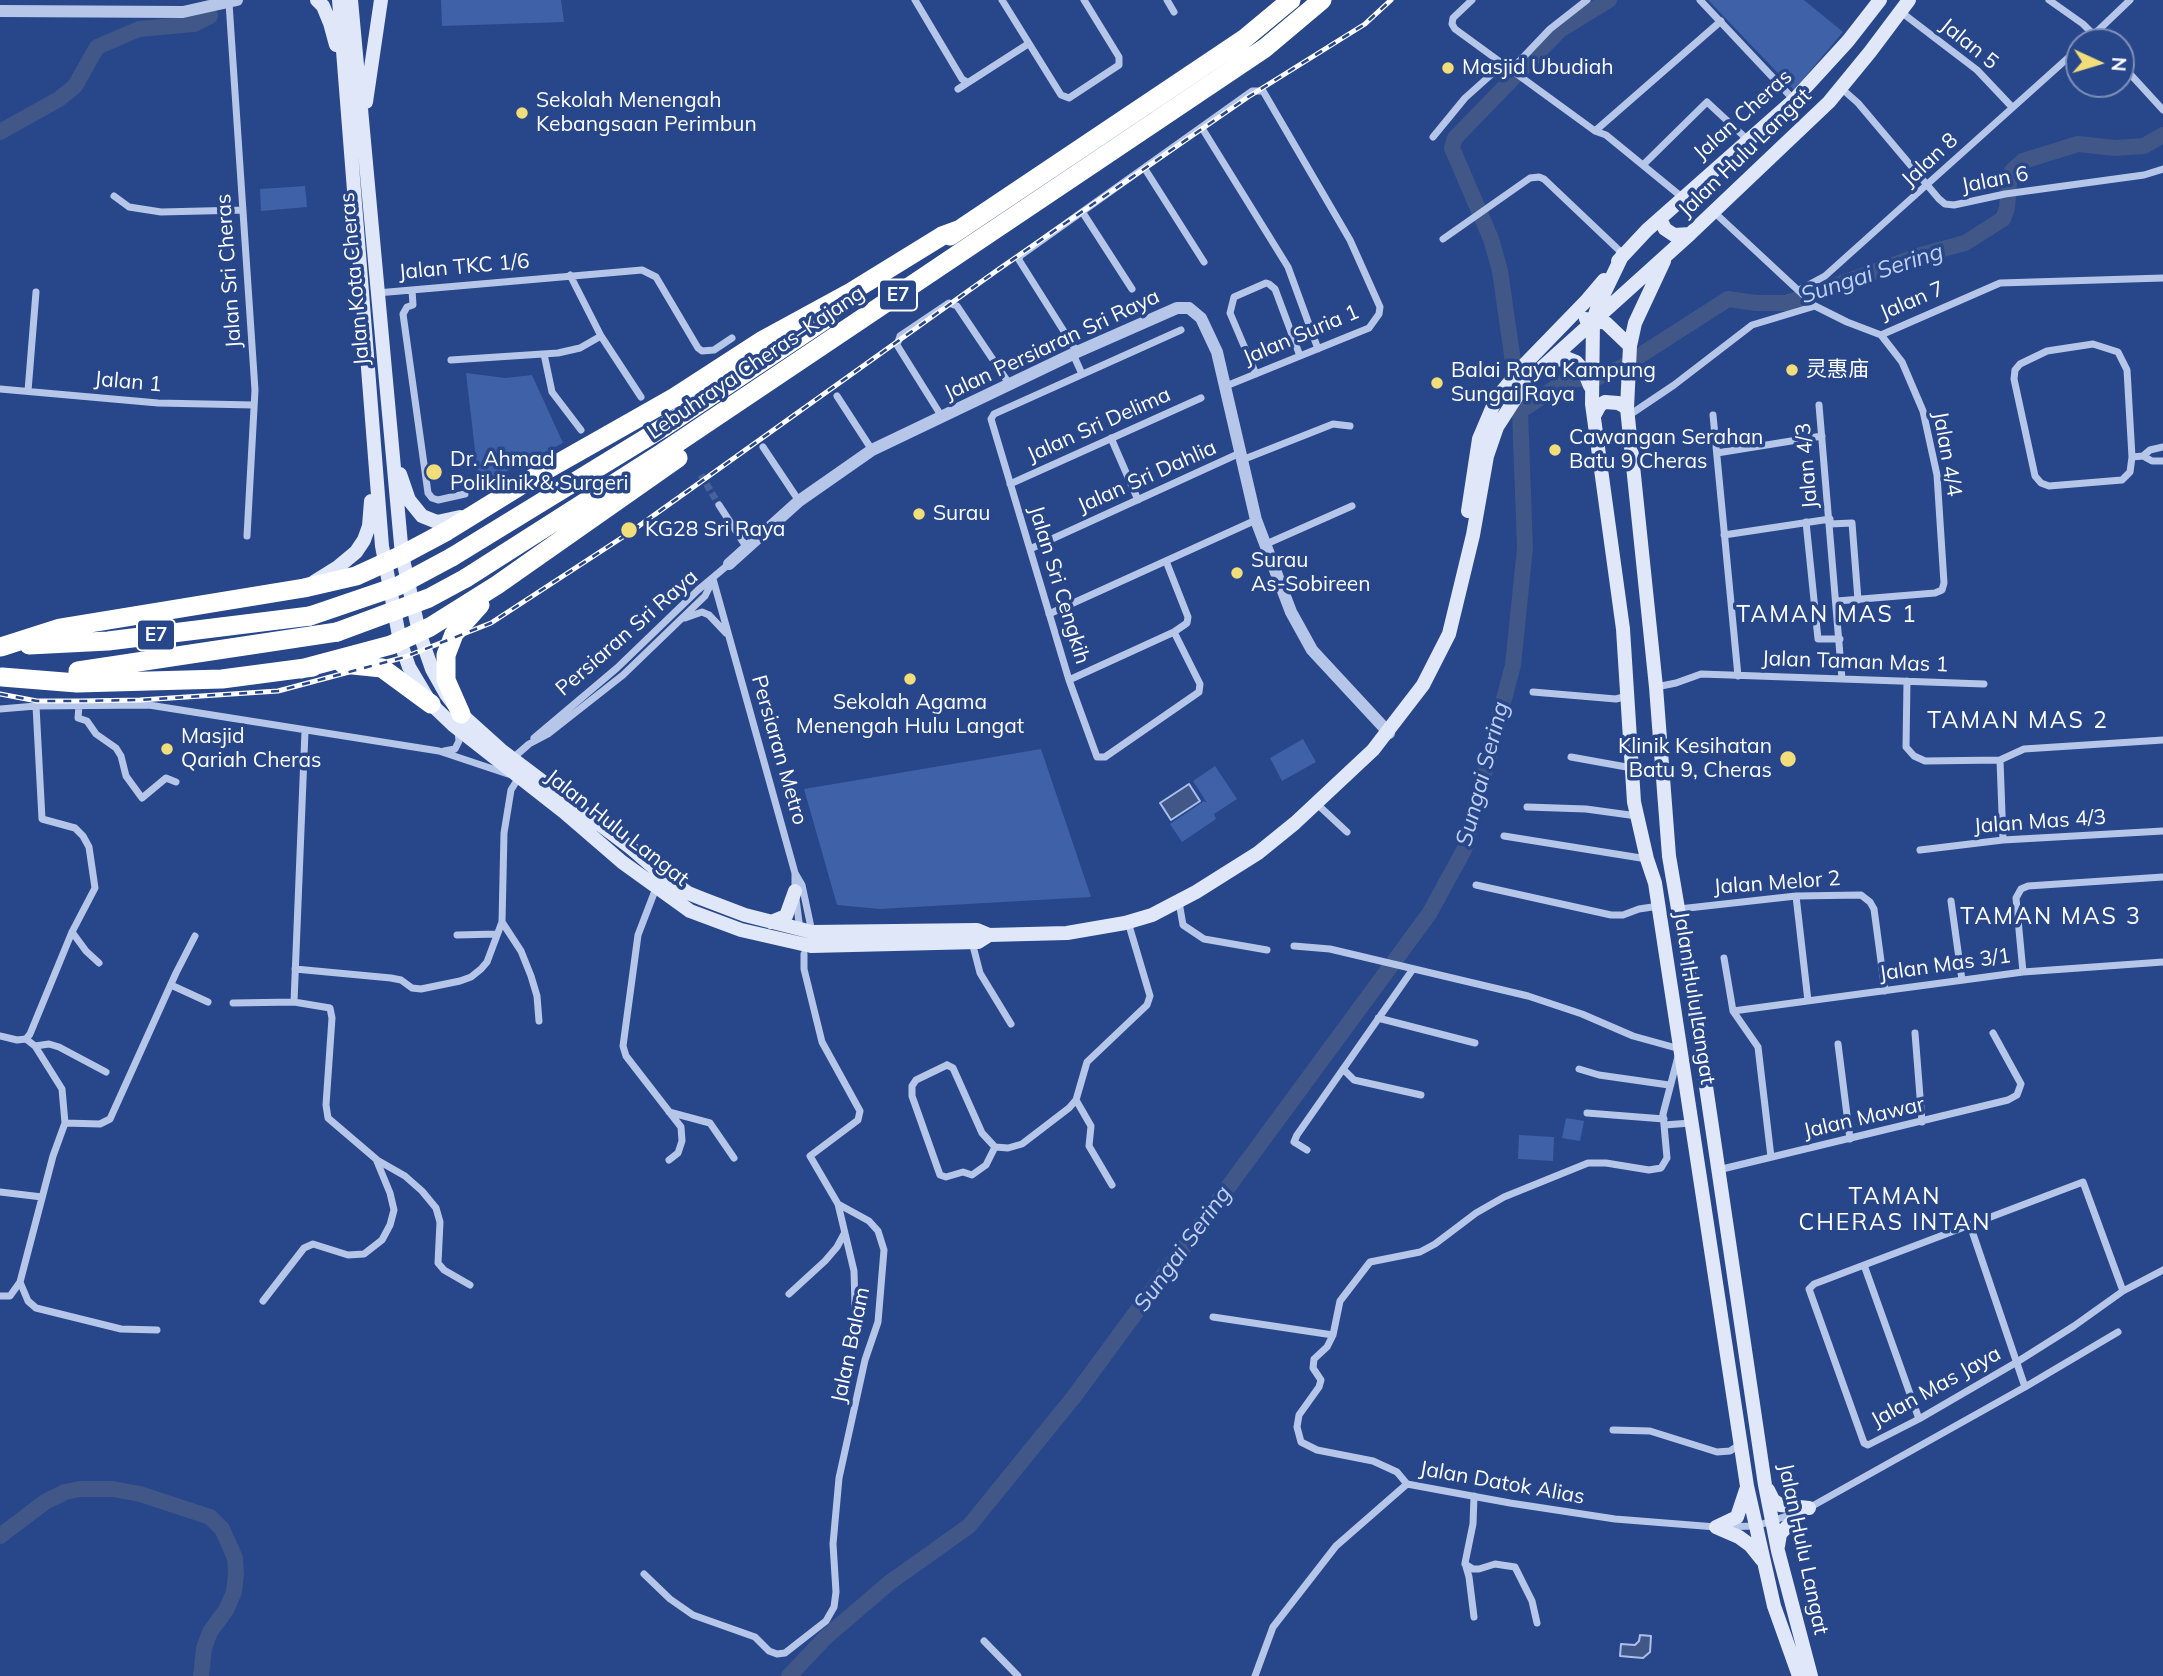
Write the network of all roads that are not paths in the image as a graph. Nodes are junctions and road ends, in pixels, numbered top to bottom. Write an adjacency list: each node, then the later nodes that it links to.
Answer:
1 (317, 0): 31 (main road)
2 (339, 0): 31 (main road, Jalan Kota Cheras)
3 (351, 0): 38 (main road, Jalan Kota Cheras)
4 (381, 0): 38 (main road)
5 (915, 0): 30 (street)
6 (1002, 0): 25 (street)
7 (1084, 0): 25 (street)
8 (1167, 0): 21 (street)
9 (1291, 0): 53 (highway, Lebuhraya Cheras–Kajang / E7)
10 (1322, 0): 76 (highway, Lebuhraya Cheras–Kajang / E7)
11 (1472, 0): 27 (street)
12 (1587, 0): 28 (street)
13 (1700, 0): 22 (street)
14 (1880, 0): 34 (main road, Jalan Cheras)
15 (2049, 0): 23 (street)
16 (2130, 0): 24 (street)
17 (233, 2): 18 (street); 49 (street, Jalan Sri Cheras)
18 (39, 5): 20 (street)
19 (1905, 6): 32 (main road, Jalan Hulu Langat); 36 (street, Jalan 5)
20 (0, 10)
21 (1174, 12)
22 (1721, 22): 34 (street); 40 (street)
23 (2085, 28)
24 (2101, 28)
25 (1028, 44): 30 (street)
26 (2065, 60): 36 (street, Jalan 8)
27 (1503, 64): 28 (street); 41 (street)
28 (1513, 71): 40 (street)
29 (2135, 77): 35 (street)
30 (967, 82): 33 (street)
31 (345, 84): 66 (main road, Jalan Kota Cheras)
32 (1841, 88): 46 (street, Jalan 6); 50 (main road, Jalan Hulu Langat)
33 (958, 89)
34 (1794, 100): 42 (main road, Jalan Cheras)
35 (2159, 100): 37 (street)
36 (2012, 107): 46 (street, Jalan 8)
37 (2163, 110)
38 (363, 123): 65 (main road, Jalan Kota Cheras)
39 (1202, 128): 44 (street); 75 (street); 75 (street, Jalan Suria 1)
40 (1595, 131): 43 (street)
41 (1433, 137)
42 (1749, 141): 43 (street); 48 (main road, Jalan Cheras)
43 (1644, 164): 48 (street)
44 (1145, 169): 51 (street); 58 (street)
45 (2163, 169): 46 (street, Jalan 6)
46 (1927, 186): 63 (street, Jalan 8)
47 (114, 196): 49 (street)
48 (1683, 198): 52 (main road, Jalan Cheras)
49 (243, 210): 92 (street, Jalan Sri Cheras)
50 (1713, 212): 54 (main road, Jalan Hulu Langat); 63 (street, Jalan 7)
51 (1083, 213): 61 (street); 77 (street)
52 (1660, 219): 54 (main road); 56 (main road, Jalan Cheras)
53 (961, 229): 117 (highway); 142 (highway, Lebuhraya Cheras–Kajang / E7, bridge)
54 (1690, 234): 57 (main road, Jalan Hulu Langat)
55 (1443, 239): 56 (street)
56 (1623, 254): 68 (main road, Jalan Cheras); 69 (main road, Jalan Hulu Langat)
57 (1668, 254): 69 (main road); 74 (main road, Jalan Hulu Langat)
58 (1204, 262)
59 (570, 275): 62 (street, Jalan TKC 1/6); 72 (street); 73 (street, Jalan TKC 1/6)
60 (2163, 278): 71 (street, Jalan 7)
61 (1132, 289)
62 (412, 290): 65 (street, Jalan TKC 1/6); 112 (street)
63 (1800, 291): 67 (street, Jalan 7)
64 (36, 292): 87 (street)
65 (378, 293): 66 (street, Jalan TKC 1/6); 103 (main road, Jalan Kota Cheras)
66 (362, 294): 105 (main road, Jalan Kota Cheras)
67 (1815, 306): 71 (street, Jalan 7); 94 (street)
68 (1570, 317): 69 (main road); 132 (main road, Jalan Hulu Langat)
69 (1593, 320): 74 (main road); 81 (main road, Jalan Hulu Langat); 91 (main road, Jalan Hulu Langat)
70 (1181, 330): 82 (street)
71 (1881, 335): 133 (street, Jalan 4/4)
72 (601, 336): 78 (street); 89 (street)
73 (732, 338)
74 (1630, 346): 94 (main road, Jalan Hulu Langat)
75 (1318, 349): 79 (street, Jalan Suria 1)
76 (812, 353): 130 (highway); 145 (highway, Lebuhraya Cheras–Kajang / E7, bridge)
77 (1075, 353): 82 (street); 84 (street, Jalan Persiaran Sri Raya); 85 (street, Jalan Persiaran Sri Raya)
78 (544, 354): 80 (street); 98 (street)
79 (1300, 356): 83 (street, Jalan Suria 1); 83 (street)
80 (451, 360)
81 (1546, 363): 91 (main road); 132 (main road, Jalan Hulu Langat)
82 (1082, 374): 111 (street, Jalan Sri Cengkih)
83 (1256, 374): 85 (street, Jalan Suria 1)
84 (1010, 385): 96 (street, Jalan Persiaran Sri Raya); 96 (street)
85 (1226, 386): 108 (street, Jalan Persiaran Sri Raya)
86 (0, 389): 87 (street, Jalan 1)
87 (28, 391): 92 (street, Jalan 1)
88 (836, 396): 104 (street)
89 (641, 397)
90 (1201, 398): 100 (street, Jalan Sri Delima)
91 (1592, 399): 94 (main road); 152 (main road, Jalan Hulu Langat)
92 (254, 405): 122 (street, Jalan Sri Cheras)
93 (1819, 405): 99 (street, Jalan 4/3)
94 (1627, 412): 150 (main road, Jalan Hulu Langat)
95 (1713, 415): 106 (street)
96 (942, 417): 104 (street, Jalan Persiaran Sri Raya)
97 (1350, 426): 108 (street, Jalan Sri Dahlia)
98 (581, 430)
99 (1822, 436): 106 (street); 119 (street, Jalan 4/3)
100 (1111, 438): 111 (street, Jalan Sri Delima); 113 (street)
101 (763, 447): 114 (street)
102 (2163, 447): 107 (street)
103 (391, 450): 117 (main road); 126 (main road, Jalan Kota Cheras)
104 (872, 450): 114 (street, Jalan Persiaran Sri Raya)
105 (374, 453): 126 (main road, Jalan Kota Cheras); 131 (main road)
106 (1717, 453): 121 (street)
107 (2143, 456): 109 (street); 110 (street)
108 (1241, 457): 113 (street, Jalan Sri Dahlia); 118 (street, Jalan Persiaran Sri Raya)
109 (2132, 457): 109 (street)
110 (2163, 461)
111 (1010, 484): 125 (street, Jalan Sri Cengkih)
112 (465, 494)
113 (1139, 500): 125 (street, Jalan Sri Dahlia)
114 (799, 501): 124 (street, Jalan Persiaran Sri Raya)
115 (719, 505): 124 (street)
116 (1352, 506): 123 (street)
117 (477, 511): 126 (highway)
118 (1256, 520): 123 (street, Jalan Persiaran Sri Raya); 127 (street)
119 (1830, 522): 120 (street); 133 (street, Jalan 4/3); 134 (street, Jalan 4/3)
120 (1806, 523): 121 (street); 140 (street, Jalan 4/3)
121 (1724, 535): 144 (street)
122 (247, 536)
123 (1264, 545): 159 (street, Jalan Persiaran Sri Raya)
124 (747, 548): 128 (street, Jalan Persiaran Sri Raya)
125 (1030, 549): 135 (street, Jalan Sri Cengkih)
126 (390, 555): 131 (highway); 137 (main road, Jalan Hulu Langat); 141 (main road, Jalan Hulu Langat)
127 (1166, 561): 135 (street); 138 (street)
128 (729, 564): 129 (street, Jalan Persiaran Sri Raya)
129 (713, 579): 136 (street, Persiaran Sri Raya); 139 (street, Persiaran Metro); 161 (street, Persiaran Sri Raya)
130 (497, 585): 137 (highway); 157 (highway)
131 (304, 588): 142 (highway)
132 (1460, 596): 159 (main road, Jalan Hulu Langat)
133 (1858, 600): 134 (street)
134 (1837, 601): 140 (street, Jalan 4/3)
135 (1049, 614): 147 (street, Jalan Sri Cengkih)
136 (675, 623): 139 (street); 161 (street, Persiaran Sri Raya)
137 (419, 632): 141 (highway); 157 (main road, Jalan Hulu Langat)
138 (1174, 632): 147 (street); 147 (street, Jalan Sri Cengkih)
139 (729, 636): 178 (street, Persiaran Metro)
140 (1840, 639): 146 (street, Jalan 4/3)
141 (400, 641): 143 (highway); 153 (main road, Jalan Hulu Langat)
142 (1, 647)
143 (301, 669): 145 (highway); 153 (highway)
144 (1738, 676): 146 (street, Jalan Taman Mas 1); 150 (street, Jalan Taman Mas 1)
145 (1, 677)
146 (1842, 679): 148 (street, Jalan Taman Mas 1)
147 (1069, 680)
148 (1907, 681): 149 (street, Jalan Taman Mas 1); 165 (street)
149 (1984, 684)
150 (1656, 687): 187 (main road, Jalan Hulu Langat)
151 (1533, 692): 152 (street)
152 (1627, 696): 166 (main road, Jalan Hulu Langat)
153 (431, 704): 157 (main road, Jalan Hulu Langat)
154 (36, 706): 155 (street); 156 (street); 191 (street)
155 (79, 706): 158 (street); 168 (street)
156 (0, 709)
157 (457, 720): 162 (street); 164 (main road, Jalan Hulu Langat); 167 (main road, Jalan Hulu Langat)
158 (305, 731): 162 (street); 204 (street)
159 (1389, 733): 169 (main road, Jalan Hulu Langat)
160 (2163, 740): 165 (street)
161 (529, 744): 164 (street, Persiaran Sri Raya)
162 (439, 751): 167 (street)
163 (1571, 757): 166 (street)
164 (513, 758): 189 (main road, Jalan Hulu Langat)
165 (2000, 760): 175 (street)
166 (1632, 768): 171 (main road, Jalan Hulu Langat)
167 (520, 778): 181 (main road, Jalan Hulu Langat); 188 (street)
168 (176, 782)
169 (1316, 803): 173 (street); 185 (main road, Jalan Hulu Langat)
170 (1527, 807): 171 (street)
171 (1638, 816): 177 (main road, Jalan Hulu Langat)
172 (2163, 831): 175 (street, Jalan Mas 4/3)
173 (1347, 832)
174 (1504, 836): 177 (street)
175 (2003, 841): 176 (street, Jalan Mas 4/3)
176 (1920, 850)
177 (1647, 859): 186 (main road, Jalan Hulu Langat)
178 (795, 873): 182 (street, Persiaran Metro); 196 (street, Persiaran Metro)
179 (2163, 877): 205 (street)
180 (1476, 885): 186 (street)
181 (656, 888): 196 (main road, Jalan Hulu Langat); 231 (street)
182 (794, 891): 189 (main road); 196 (street, Persiaran Metro)
183 (1796, 896): 187 (street, Jalan Melor 2); 208 (street, Jalan Melor 2); 209 (street)
184 (1951, 901): 206 (street)
185 (1178, 902): 190 (main road, Jalan Hulu Langat); 199 (street)
186 (1659, 906): 224 (main road, Jalan Hulu Langat)
187 (1678, 910): 244 (main road, Jalan Hulu Langat)
188 (502, 922): 192 (street); 215 (street)
189 (771, 922): 196 (main road, Jalan Hulu Langat)
190 (1128, 922): 194 (main road, Jalan Hulu Langat); 230 (street)
191 (72, 932): 202 (street); 220 (street)
192 (497, 934): 193 (street); 204 (street)
193 (457, 935)
194 (989, 935): 196 (main road, Jalan Hulu Langat); 197 (main road, Jalan Hulu Langat)
195 (195, 936): 207 (street)
196 (805, 941): 197 (main road, Jalan Hulu Langat); 248 (street)
197 (971, 942): 216 (street)
198 (1294, 946): 203 (street)
199 (1267, 950)
200 (1724, 958): 213 (street)
201 (2163, 962): 205 (street, Jalan Mas 3/1)
202 (99, 963)
203 (1410, 968): 214 (street); 224 (street)
204 (295, 970): 211 (street)
205 (2023, 972): 206 (street, Jalan Mas 3/1)
206 (1962, 980): 208 (street, Jalan Mas 3/1)
207 (171, 985): 210 (street); 233 (street)
208 (1885, 990): 209 (street, Jalan Mas 3/1)
209 (1808, 1001): 213 (street, Jalan Mas 3/1)
210 (208, 1002)
211 (294, 1002): 212 (street); 242 (street)
212 (233, 1003)
213 (1733, 1011): 240 (street)
214 (1378, 1018): 221 (street); 225 (street)
215 (539, 1021)
216 (1012, 1024)
217 (1915, 1033): 236 (street)
218 (1993, 1033): 236 (street, Jalan Mawar)
219 (0, 1036): 220 (street)
220 (26, 1039): 223 (street)
221 (1475, 1043)
222 (1838, 1044): 237 (street)
223 (35, 1046): 227 (street); 233 (street)
224 (1680, 1049): 228 (street); 235 (main road, Jalan Hulu Langat)
225 (1343, 1069): 229 (street); 239 (street)
226 (1579, 1069): 228 (street)
227 (106, 1072)
228 (1669, 1086): 234 (street)
229 (1422, 1095)
230 (1076, 1100): 238 (street); 245 (street)
231 (668, 1112): 241 (street); 243 (street)
232 (1587, 1113): 234 (street)
233 (65, 1122): 247 (street)
234 (1664, 1122): 235 (street); 262 (street)
235 (1691, 1122): 268 (main road, Jalan Hulu Langat)
236 (1922, 1122): 237 (street, Jalan Mawar)
237 (1850, 1139): 240 (street, Jalan Mawar)
238 (995, 1147): 238 (street)
239 (1307, 1150)
240 (1771, 1157): 244 (street, Jalan Mawar)
241 (734, 1158)
242 (376, 1159): 254 (street); 258 (street)
243 (669, 1160)
244 (1717, 1170): 271 (main road, Jalan Hulu Langat)
245 (1112, 1185)
246 (0, 1192): 247 (street)
247 (43, 1197): 253 (street)
248 (838, 1204): 250 (street); 280 (street, Jalan Balam)
249 (1970, 1225): 251 (street); 255 (street); 264 (street)
250 (845, 1233): 256 (street); 263 (street)
251 (1864, 1265): 266 (street); 266 (street, Jalan Mas Jaya)
252 (2163, 1270): 255 (street, Jalan Mas Jaya)
253 (20, 1282): 257 (street); 260 (street)
254 (470, 1285)
255 (2123, 1291): 264 (street, Jalan Mas Jaya)
256 (789, 1294)
257 (0, 1296)
258 (263, 1301)
259 (1213, 1317): 262 (street)
260 (157, 1330)
261 (2118, 1332): 265 (street, Jalan Datok Alias)
262 (1333, 1335): 269 (street)
263 (856, 1342)
264 (2017, 1362): 265 (street); 266 (street, Jalan Mas Jaya)
265 (2025, 1387): 273 (street, Jalan Datok Alias)
266 (1919, 1419)
267 (1613, 1430): 268 (street)
268 (1741, 1444): 270 (main road, Jalan Hulu Langat)
269 (1407, 1484): 272 (street, Jalan Datok Alias); 285 (street, Jalan Datok Alias)
270 (1747, 1486): 275 (main road, Jalan Hulu Langat); 276 (main road)
271 (1765, 1486): 273 (main road); 274 (main road, Jalan Hulu Langat)
272 (1474, 1496): 276 (street, Jalan Datok Alias); 279 (street)
273 (1806, 1509): 274 (street, Jalan Datok Alias); 277 (main road)
274 (1773, 1521): 275 (street, Jalan Datok Alias); 277 (main road, Jalan Hulu Langat)
275 (1756, 1526): 276 (street, Jalan Datok Alias); 278 (main road, Jalan Hulu Langat)
276 (1716, 1527): 278 (main road)
277 (1778, 1550): 287 (main road, Jalan Hulu Langat)
278 (1763, 1561): 286 (main road, Jalan Hulu Langat)
279 (1465, 1563): 281 (street); 282 (street)
280 (644, 1574)
281 (1474, 1617)
282 (1538, 1623)
283 (984, 1641): 284 (street)
284 (1018, 1676)
285 (1255, 1676)
286 (1799, 1676)
287 (1811, 1676)

